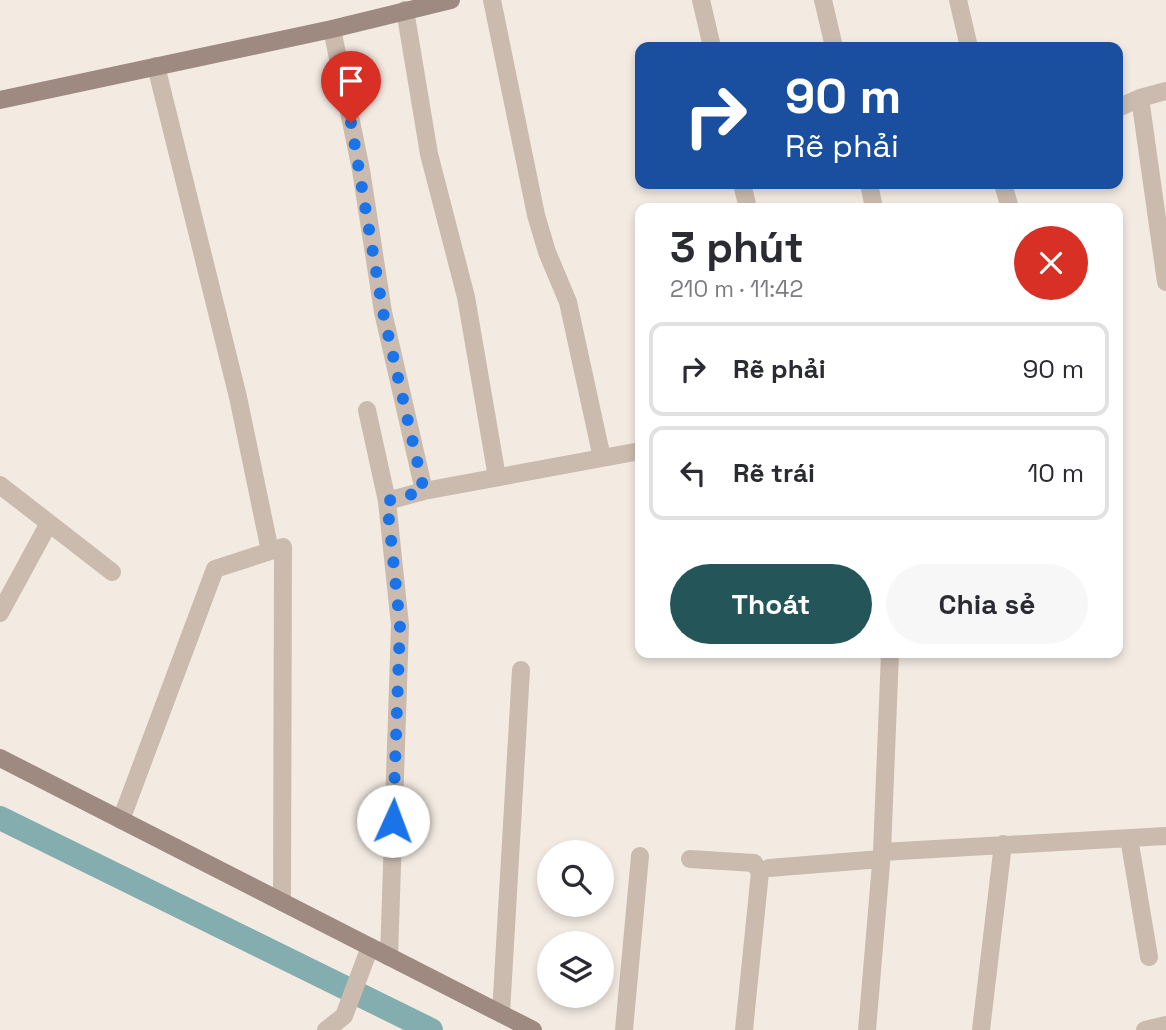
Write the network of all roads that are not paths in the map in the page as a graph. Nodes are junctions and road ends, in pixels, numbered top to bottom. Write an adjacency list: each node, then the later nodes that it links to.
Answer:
1 (451, 0): 6 (street)
2 (492, 0): 19 (street)
3 (701, 0): 8 (street)
4 (823, 0): 9 (street)
5 (958, 0): 10 (street)
6 (405, 10): 7 (street); 20 (street)
7 (332, 29): 11 (street); 22 (street)
8 (711, 42)
9 (833, 42)
10 (968, 42)
11 (156, 66): 14 (street); 25 (street)
12 (1166, 91): 13 (street)
13 (1140, 98): 15 (street); 16 (street)
14 (0, 100)
15 (1123, 106)
16 (1166, 282)
17 (367, 411): 23 (street)
18 (635, 452): 19 (street)
19 (602, 458): 20 (street)
20 (498, 477): 22 (street)
21 (0, 485): 24 (street)
22 (424, 491): 23 (street)
23 (387, 501): 41 (street)
24 (48, 523): 26 (street); 27 (street)
25 (270, 551): 31 (street); 39 (street)
26 (112, 572)
27 (0, 613)
28 (890, 658): 35 (street)
29 (521, 670): 43 (street)
30 (0, 758): 31 (street)
31 (121, 820): 39 (street)
32 (1166, 836): 33 (street)
33 (1129, 838): 34 (street); 42 (street)
34 (1003, 844): 35 (street); 50 (street)
35 (882, 855): 38 (street); 49 (street)
36 (640, 856): 47 (street)
37 (691, 859): 48 (street)
38 (769, 868)
39 (282, 902): 40 (street)
40 (369, 948): 41 (street); 45 (street)
41 (389, 957): 43 (street)
42 (1149, 957)
43 (501, 1013): 46 (street)
44 (1166, 1025): 51 (street)
45 (326, 1030)
46 (533, 1030)
47 (624, 1030)
48 (744, 1030)
49 (867, 1030)
50 (981, 1030)
51 (1145, 1030)

